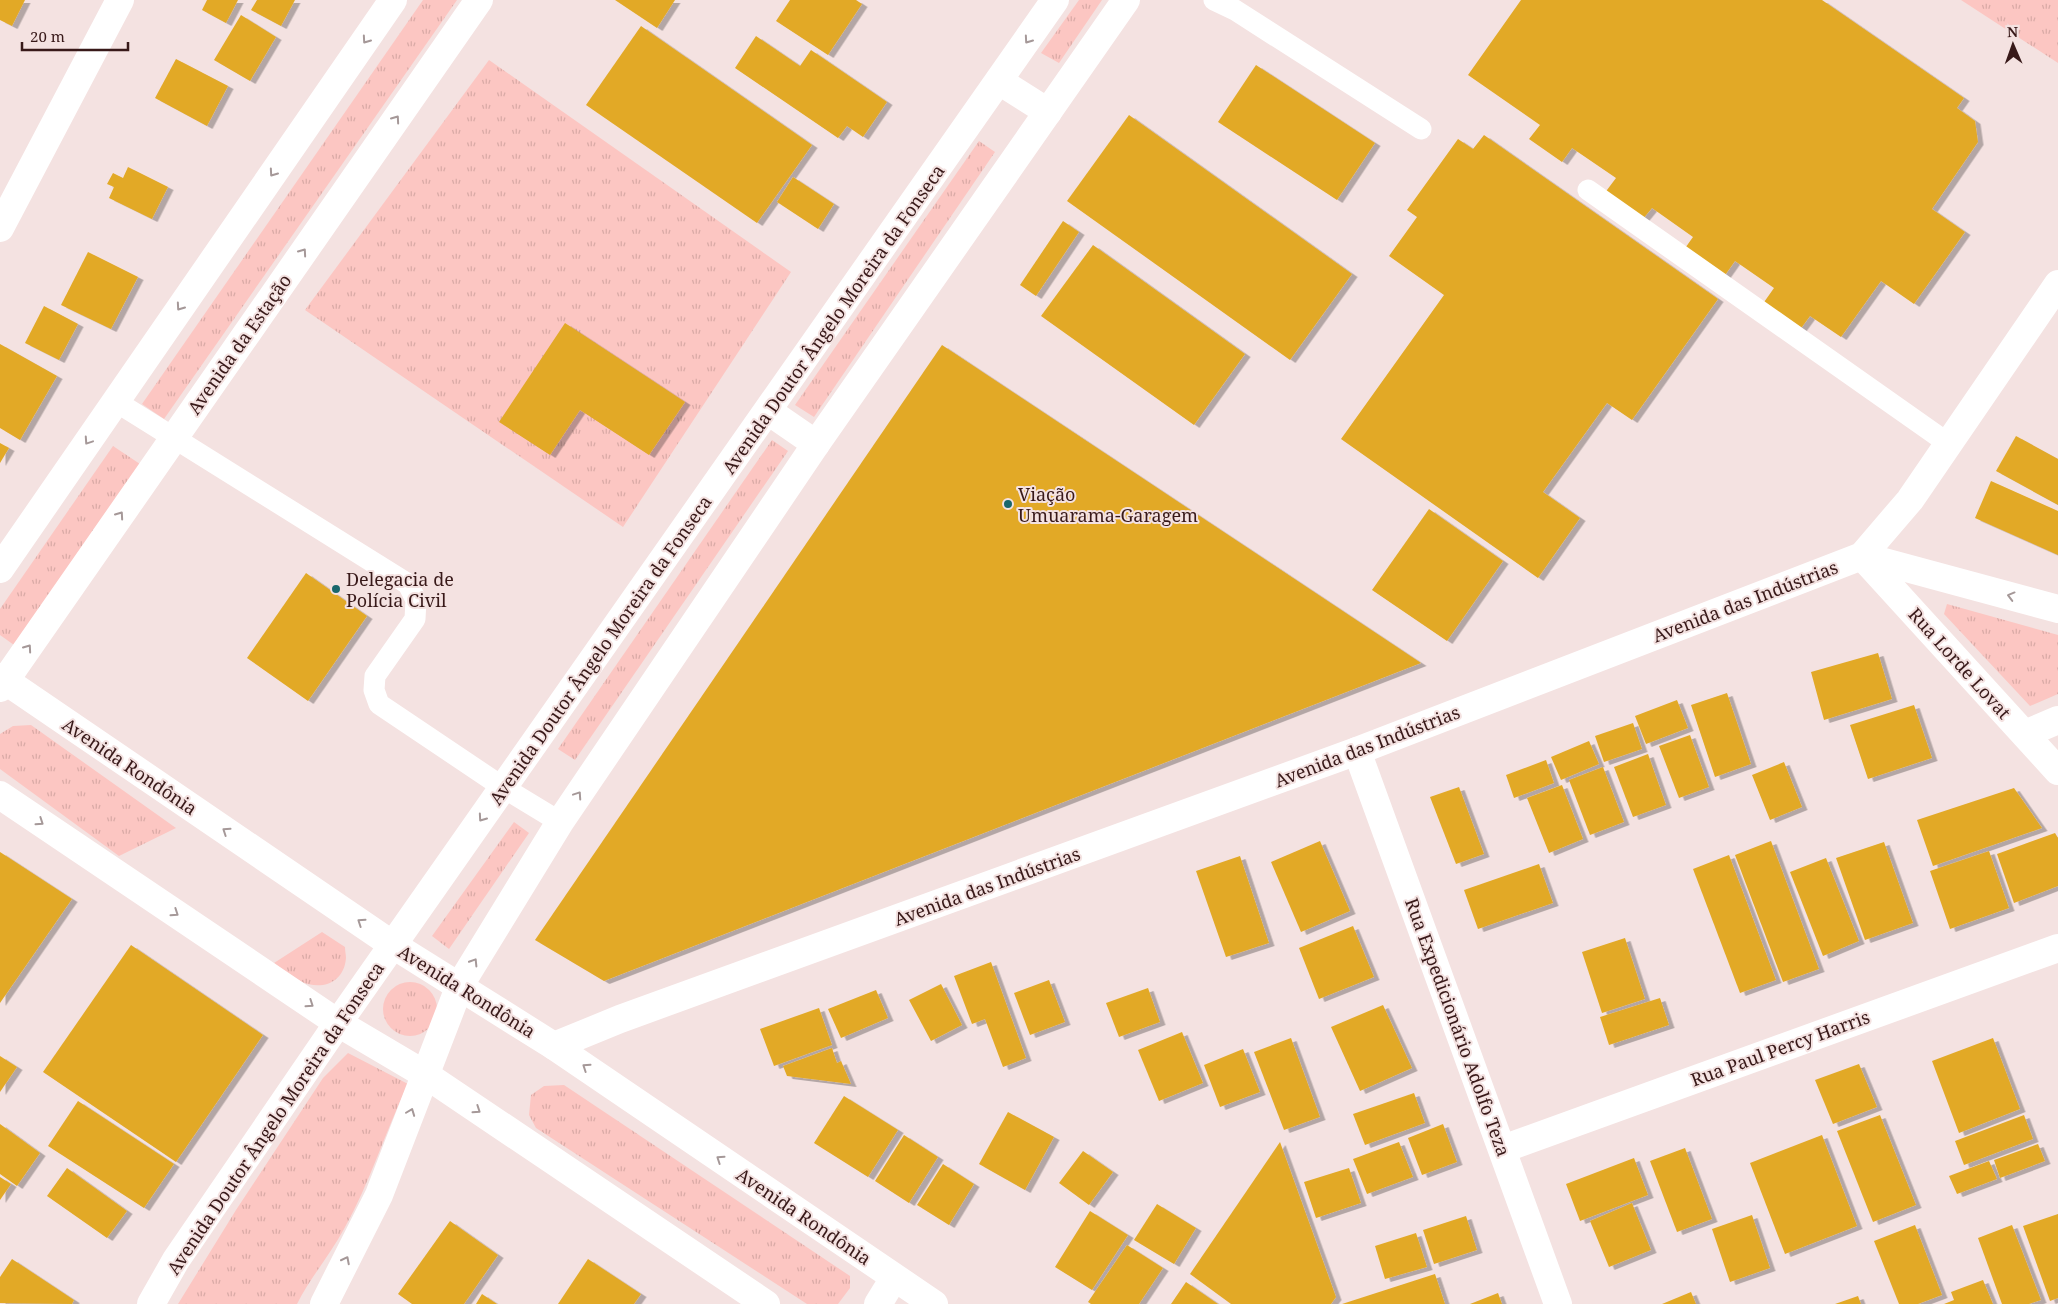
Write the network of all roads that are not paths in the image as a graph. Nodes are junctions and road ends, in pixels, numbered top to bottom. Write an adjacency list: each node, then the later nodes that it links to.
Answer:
1 (120, 0): 11 (street)
2 (393, 0): 13 (street, one-way to 13)
3 (479, 0): 15 (street, Avenida da Estação, one-way to 3)
4 (1055, 0): 7 (street, Avenida Doutor Ângelo Moreira da Fonseca, one-way to 7)
5 (1126, 0): 8 (street)
6 (1214, 0): 9 (lane)
7 (1000, 81): 8 (street); 14 (street, Avenida Doutor Ângelo Moreira da Fonseca)
8 (1048, 112): 16 (street)
9 (1421, 129)
10 (1588, 190): 17 (lane)
11 (0, 228)
12 (2058, 284): 17 (street, Avenida das Indústrias)
13 (115, 401): 15 (lane); 19 (street, one-way to 19)
14 (768, 411): 16 (street); 26 (street, Avenida Doutor Ângelo Moreira da Fonseca)
15 (174, 437): 21 (street, Avenida da Estação, one-way to 15); 26 (lane)
16 (816, 444): 28 (street, one-way to 16)
17 (1949, 444): 18 (street, Avenida das Indústrias)
18 (1862, 556): 20 (street, one-way to 18); 23 (street, Rua Lorde Lovat); 24 (street, Avenida das Indústrias)
19 (0, 569)
20 (2058, 609)
21 (2, 682): 29 (street, Avenida Rondônia, one-way to 21)
22 (2058, 720): 23 (street)
23 (2025, 734): 25 (street, Rua Lorde Lovat)
24 (1357, 751): 33 (street, Avenida das Indústrias); 35 (street, Rua Expedicionário Adolfo Teza)
25 (2058, 771)
26 (504, 788): 28 (lane); 29 (street, Avenida Doutor Ângelo Moreira da Fonseca, one-way to 29)
27 (0, 795): 32 (street, one-way to 32)
28 (560, 822): 31 (street, one-way to 28)
29 (394, 944): 31 (street, Avenida Rondônia); 32 (street, Avenida Doutor Ângelo Moreira da Fonseca)
30 (2058, 948): 35 (street, Rua Paul Percy Harris)
31 (460, 985): 33 (street, Avenida Rondônia); 34 (street)
32 (338, 1023): 34 (street); 37 (street, Avenida Doutor Ângelo Moreira da Fonseca)
33 (554, 1046): 36 (street, Avenida Rondônia, one-way to 33)
34 (426, 1075): 38 (street, one-way to 34); 39 (street, one-way to 39)
35 (1503, 1149): 42 (street, Rua Expedicionário Adolfo Teza)
36 (894, 1278): 40 (street); 41 (street, Avenida Rondônia)
37 (151, 1304)
38 (324, 1304)
39 (766, 1304)
40 (878, 1304)
41 (934, 1304)
42 (1558, 1304)

